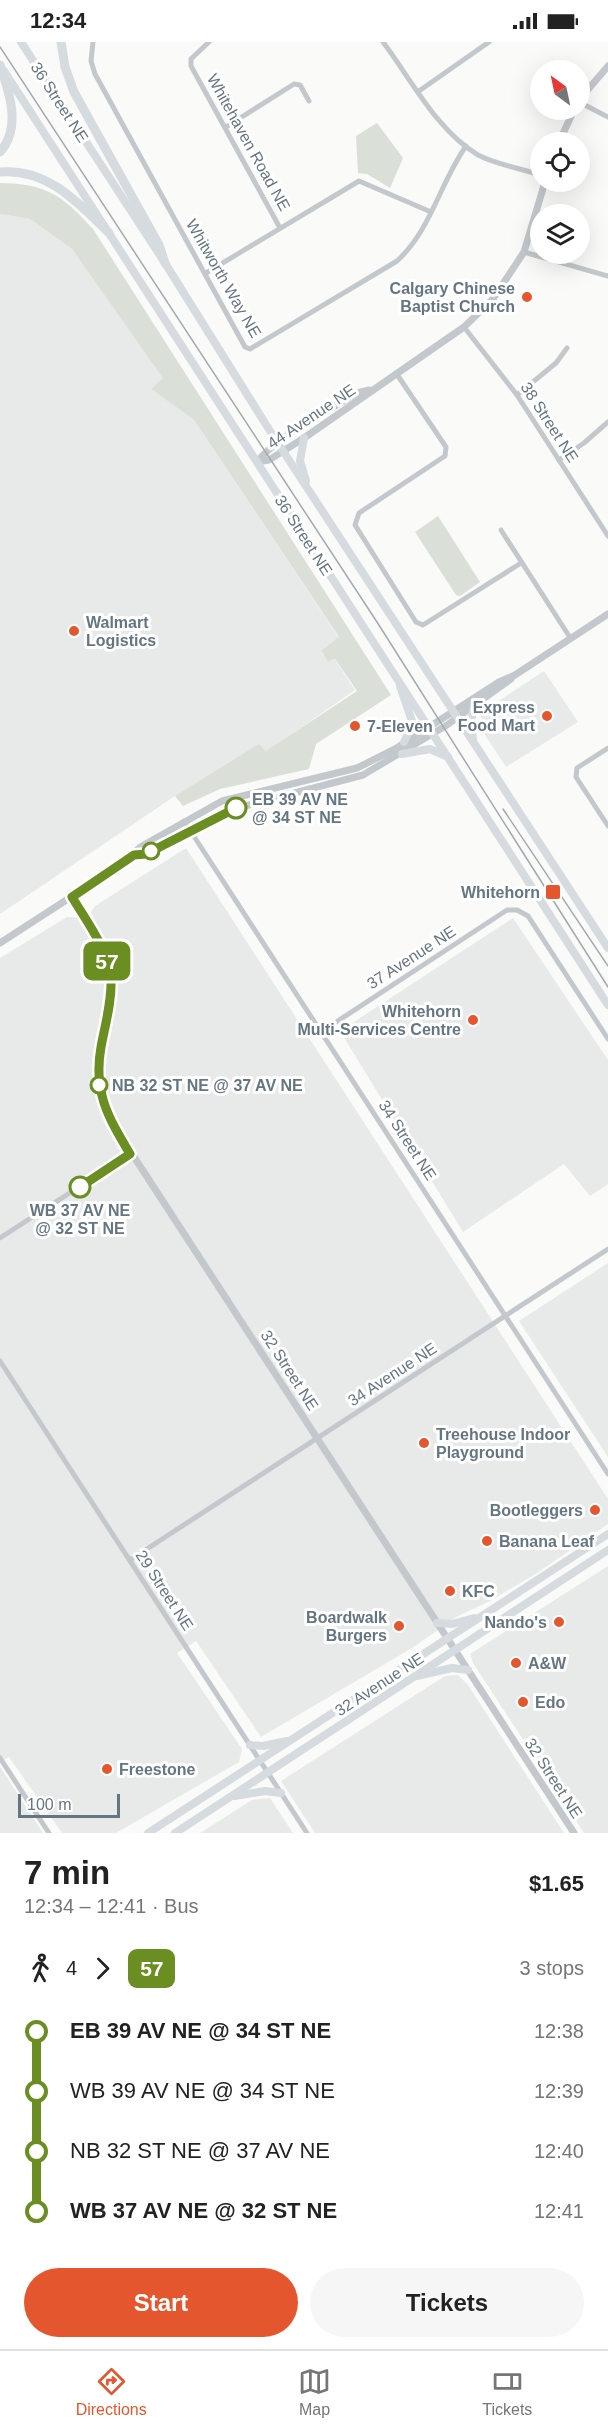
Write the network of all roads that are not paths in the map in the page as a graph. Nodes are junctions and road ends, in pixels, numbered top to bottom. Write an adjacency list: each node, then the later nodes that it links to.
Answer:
1 (21, 42): 24 (main road, 36 Street NE)
2 (61, 42): 24 (main road)
3 (93, 42): 25 (street, Whitworth Way NE)
4 (209, 42): 14 (street, Whitehaven Road NE)
5 (383, 42): 10 (street)
6 (489, 42): 10 (street)
7 (1, 66): 16 (main road); 22 (main road, 36 Street NE)
8 (608, 66): 9 (street)
9 (590, 88)
10 (419, 91): 15 (street)
11 (309, 101): 14 (street)
12 (590, 107): 13 (street)
13 (608, 117)
14 (226, 127): 21 (street, Whitehaven Road NE)
15 (466, 146): 18 (street); 20 (street, Whitworth Way NE)
16 (0, 152)
17 (0, 172): 22 (main road)
18 (530, 172)
19 (541, 192): 23 (street, 44 Avenue NE)
20 (431, 212): 21 (street); 25 (street, Whitworth Way NE)
21 (280, 228): 25 (street)
22 (109, 233): 37 (main road, 36 Street NE)
23 (524, 252): 26 (street); 27 (street, 44 Avenue NE)
24 (165, 263): 34 (main road, 36 Street NE)
25 (206, 273)
26 (608, 275)
27 (464, 327): 29 (street, 44 Avenue NE); 31 (street, 38 Street NE)
28 (567, 348): 31 (street)
29 (396, 373): 30 (street, 44 Avenue NE); 41 (street)
30 (372, 389): 33 (street, 44 Avenue NE); 34 (street, 44 Avenue NE)
31 (517, 395): 36 (street, 38 Street NE)
32 (608, 422): 36 (street)
33 (304, 438): 35 (street, 44 Avenue NE); 38 (main road)
34 (278, 443): 35 (main road, 36 Street NE); 37 (street, 44 Avenue NE)
35 (283, 451): 37 (street, 44 Avenue NE); 38 (main road, 36 Street NE)
36 (559, 460): 40 (street, 38 Street NE)
37 (257, 462): 45 (main road, 36 Street NE)
38 (308, 488): 47 (main road, 36 Street NE)
39 (501, 530): 41 (street)
40 (608, 536)
41 (521, 563): 43 (street)
42 (608, 614): 43 (street)
43 (571, 639): 44 (street)
44 (515, 675): 46 (street); 47 (street)
45 (398, 679): 49 (main road, 36 Street NE); 50 (main road)
46 (474, 706): 48 (street); 51 (main road)
47 (452, 711): 48 (main road, 36 Street NE); 49 (street)
48 (457, 718): 49 (street); 51 (main road, 36 Street NE)
49 (431, 730): 50 (street); 53 (street); 54 (main road, 36 Street NE)
50 (404, 742): 55 (street)
51 (474, 744): 61 (main road, 36 Street NE)
52 (608, 748): 56 (street)
53 (402, 754): 54 (main road); 57 (street)
54 (449, 757): 62 (main road, 36 Street NE)
55 (184, 821): 57 (street, 34 Street NE); 58 (street)
56 (608, 826)
57 (190, 831): 58 (street); 63 (street, 34 Street NE)
58 (134, 855): 59 (street)
59 (72, 897): 60 (street); 65 (street, 32 Street NE)
60 (0, 943)
61 (608, 948)
62 (608, 1005)
63 (321, 1032): 64 (street, 37 Avenue NE); 68 (street, 34 Street NE)
64 (608, 1039)
65 (130, 1154): 66 (street); 70 (street, 32 Street NE)
66 (0, 1238)
67 (608, 1249): 68 (street, 34 Avenue NE)
68 (505, 1316): 70 (street, 34 Avenue NE); 71 (street, 34 Street NE)
69 (0, 1361): 74 (street, 29 Street NE)
70 (318, 1439): 74 (street, 34 Avenue NE); 76 (street, 32 Street NE)
71 (608, 1473)
72 (608, 1534): 75 (main road, 32 Avenue NE)
73 (608, 1550): 78 (main road, 32 Avenue NE)
74 (130, 1560): 82 (street, 29 Street NE)
75 (484, 1614): 76 (main road); 77 (main road, 32 Avenue NE)
76 (437, 1623): 77 (street, 32 Street NE)
77 (448, 1638): 78 (street, 32 Street NE); 81 (main road, 32 Avenue NE)
78 (455, 1648): 79 (street, 32 Street NE); 80 (main road, 32 Avenue NE)
79 (468, 1670): 80 (main road); 92 (street, 32 Street NE)
80 (407, 1680): 85 (main road, 32 Avenue NE)
81 (292, 1740): 82 (main road); 84 (main road, 32 Avenue NE)
82 (250, 1745): 84 (street, 29 Street NE)
83 (0, 1758): 88 (street)
84 (260, 1760): 85 (street, 29 Street NE); 89 (main road, 32 Avenue NE)
85 (268, 1772): 86 (street, 29 Street NE); 87 (main road, 32 Avenue NE)
86 (280, 1793): 87 (main road); 91 (street, 29 Street NE)
87 (231, 1797): 90 (main road, 32 Avenue NE)
88 (50, 1833)
89 (148, 1833)
90 (175, 1833)
91 (307, 1833)
92 (574, 1833)

